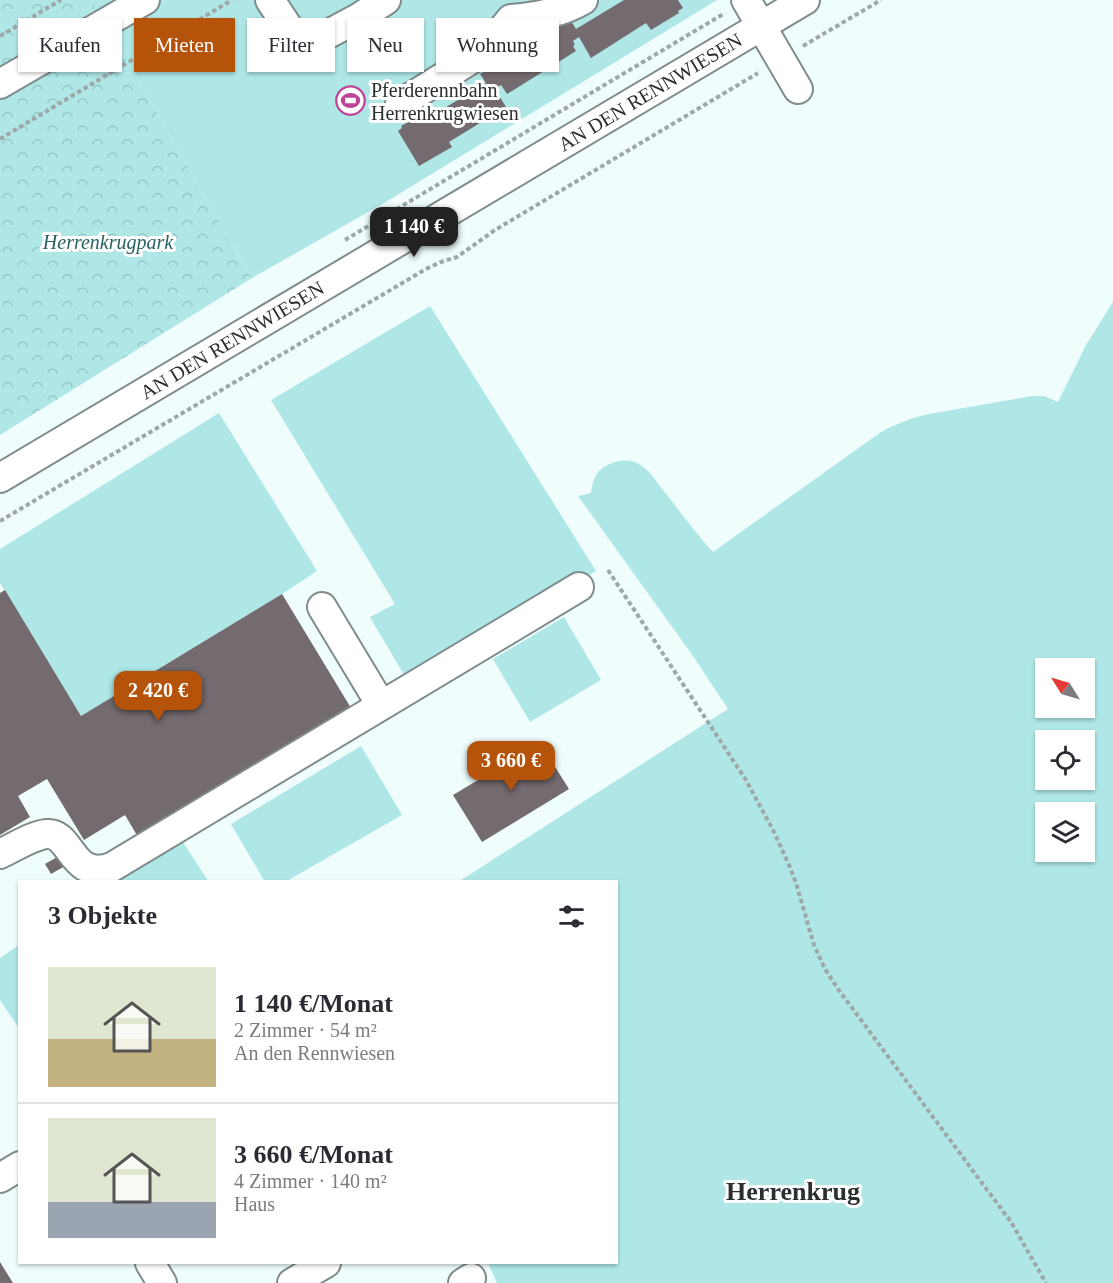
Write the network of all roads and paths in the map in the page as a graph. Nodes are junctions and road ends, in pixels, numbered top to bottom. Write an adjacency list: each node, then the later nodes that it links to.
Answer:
1 (62, 0): 12 (path)
2 (145, 0): 14 (street)
3 (232, 0): 17 (path)
4 (270, 0): 5 (street)
5 (386, 0)
6 (583, 0): 10 (street)
7 (746, 0): 11 (street); 18 (path)
8 (805, 0): 11 (street, AN DEN RENNWIESEN)
9 (881, 0): 13 (path)
10 (503, 10): 16 (street)
11 (762, 25): 13 (street); 19 (street, AN DEN RENNWIESEN)
12 (0, 36)
13 (781, 60): 15 (street); 20 (path)
14 (0, 84)
15 (798, 89)
16 (400, 104)
17 (0, 139)
18 (397, 208)
19 (0, 478)
20 (0, 521)
21 (608, 570): 32 (path)
22 (579, 587): 24 (street)
23 (322, 607): 24 (street)
24 (381, 705): 25 (street)
25 (0, 854)
26 (18, 1167): 27 (street)
27 (0, 1178)
28 (151, 1264): 30 (street)
29 (324, 1264): 31 (street)
30 (162, 1283)
31 (292, 1283)
32 (1046, 1283)

